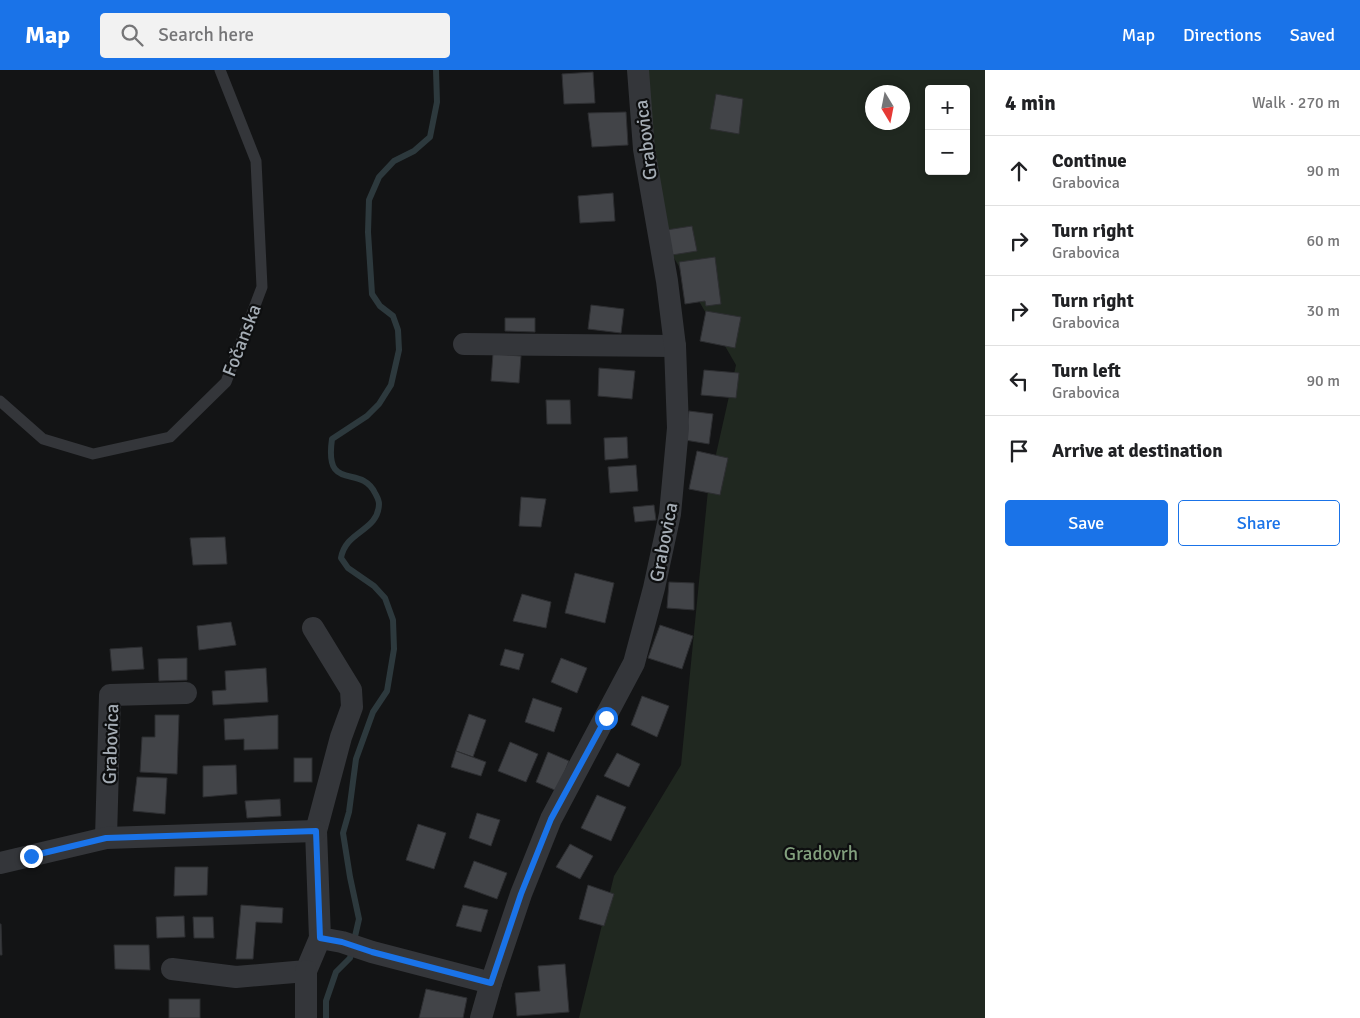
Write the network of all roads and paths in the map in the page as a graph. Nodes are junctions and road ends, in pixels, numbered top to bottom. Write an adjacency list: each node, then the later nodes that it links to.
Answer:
1 (220, 70): 5 (lane, Fočanska)
2 (638, 70): 4 (street, Grabovica)
3 (464, 344): 4 (street)
4 (675, 346): 14 (street, Grabovica)
5 (0, 401)
6 (313, 628): 8 (street)
7 (186, 693): 9 (street, Grabovica)
8 (316, 831): 9 (street); 11 (street)
9 (106, 838): 10 (street)
10 (0, 864)
11 (320, 938): 13 (street); 14 (street)
12 (172, 969): 13 (street)
13 (306, 971): 15 (street)
14 (491, 983): 16 (street, Grabovica)
15 (306, 1018)
16 (480, 1018)

